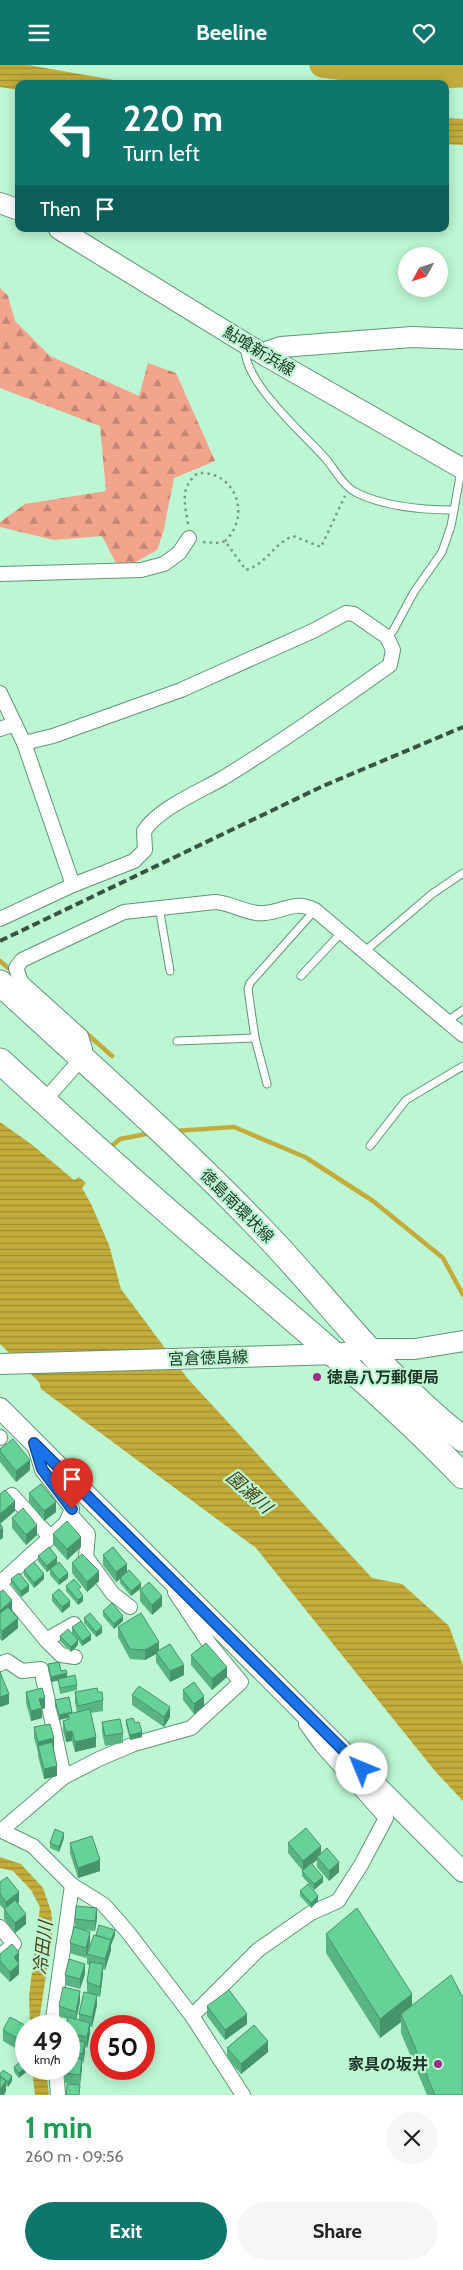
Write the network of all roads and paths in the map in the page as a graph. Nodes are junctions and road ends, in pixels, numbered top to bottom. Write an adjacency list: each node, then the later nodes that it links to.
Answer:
1 (0, 203): 2 (main road)
2 (15, 209)
3 (64, 232): 5 (main road, 鮎喰新浜線)
4 (463, 339): 6 (main road)
5 (246, 344): 6 (main road, 鮎喰新浜線); 8 (lane)
6 (266, 356): 7 (main road, 鮎喰新浜線)
7 (462, 468): 9 (lane)
8 (350, 489): 9 (lane); 11 (path)
9 (454, 510): 13 (lane)
10 (189, 538): 11 (path); 11 (path); 12 (street)
11 (225, 541)
12 (0, 574)
13 (387, 637): 17 (street); 19 (street)
14 (0, 693): 15 (street)
15 (15, 724): 16 (street); 17 (street)
16 (0, 729)
17 (24, 743): 19 (street)
18 (463, 873): 24 (lane)
19 (73, 885): 22 (street)
20 (159, 907): 21 (street); 25 (lane); 33 (street)
21 (315, 910): 23 (street); 31 (lane)
22 (0, 919)
23 (341, 933): 24 (street); 26 (lane)
24 (364, 952): 29 (street)
25 (170, 971)
26 (301, 976)
27 (0, 983): 33 (highway, 徳島南環状線)
28 (463, 1010): 29 (lane)
29 (446, 1022): 30 (street)
30 (463, 1035)
31 (256, 1038): 32 (lane); 36 (lane)
32 (177, 1041)
33 (82, 1058): 37 (street); 40 (highway, 徳島南環状線)
34 (0, 1061): 37 (highway)
35 (463, 1065): 38 (lane)
36 (267, 1085)
37 (44, 1101): 41 (highway)
38 (370, 1146)
39 (463, 1341): 40 (main road, 宮倉徳島線)
40 (368, 1349): 41 (main road, 宮倉徳島線); 44 (highway, 徳島南環状線)
41 (337, 1354): 42 (main road, 宮倉徳島線); 46 (highway)
42 (0, 1364)
43 (0, 1408): 45 (main road)
44 (463, 1439)
45 (34, 1443): 48 (street); 50 (main road)
46 (463, 1476)
47 (12, 1495): 49 (street)
48 (70, 1514): 49 (street); 52 (street)
49 (50, 1537): 51 (street)
50 (164, 1573): 57 (main road); 58 (street)
51 (0, 1583): 54 (street)
52 (130, 1607)
53 (74, 1624): 54 (street)
54 (46, 1640): 55 (street)
55 (75, 1657)
56 (0, 1664): 58 (street)
57 (295, 1703): 60 (main road); 65 (street)
58 (64, 1777): 59 (street)
59 (1, 1830): 61 (street)
60 (463, 1872)
61 (72, 1885): 64 (street); 65 (street)
62 (0, 1927): 63 (street)
63 (0, 1956)
64 (54, 2015)
65 (192, 2015): 68 (street)
66 (57, 2080): 67 (street)
67 (58, 2095)
68 (243, 2095)

